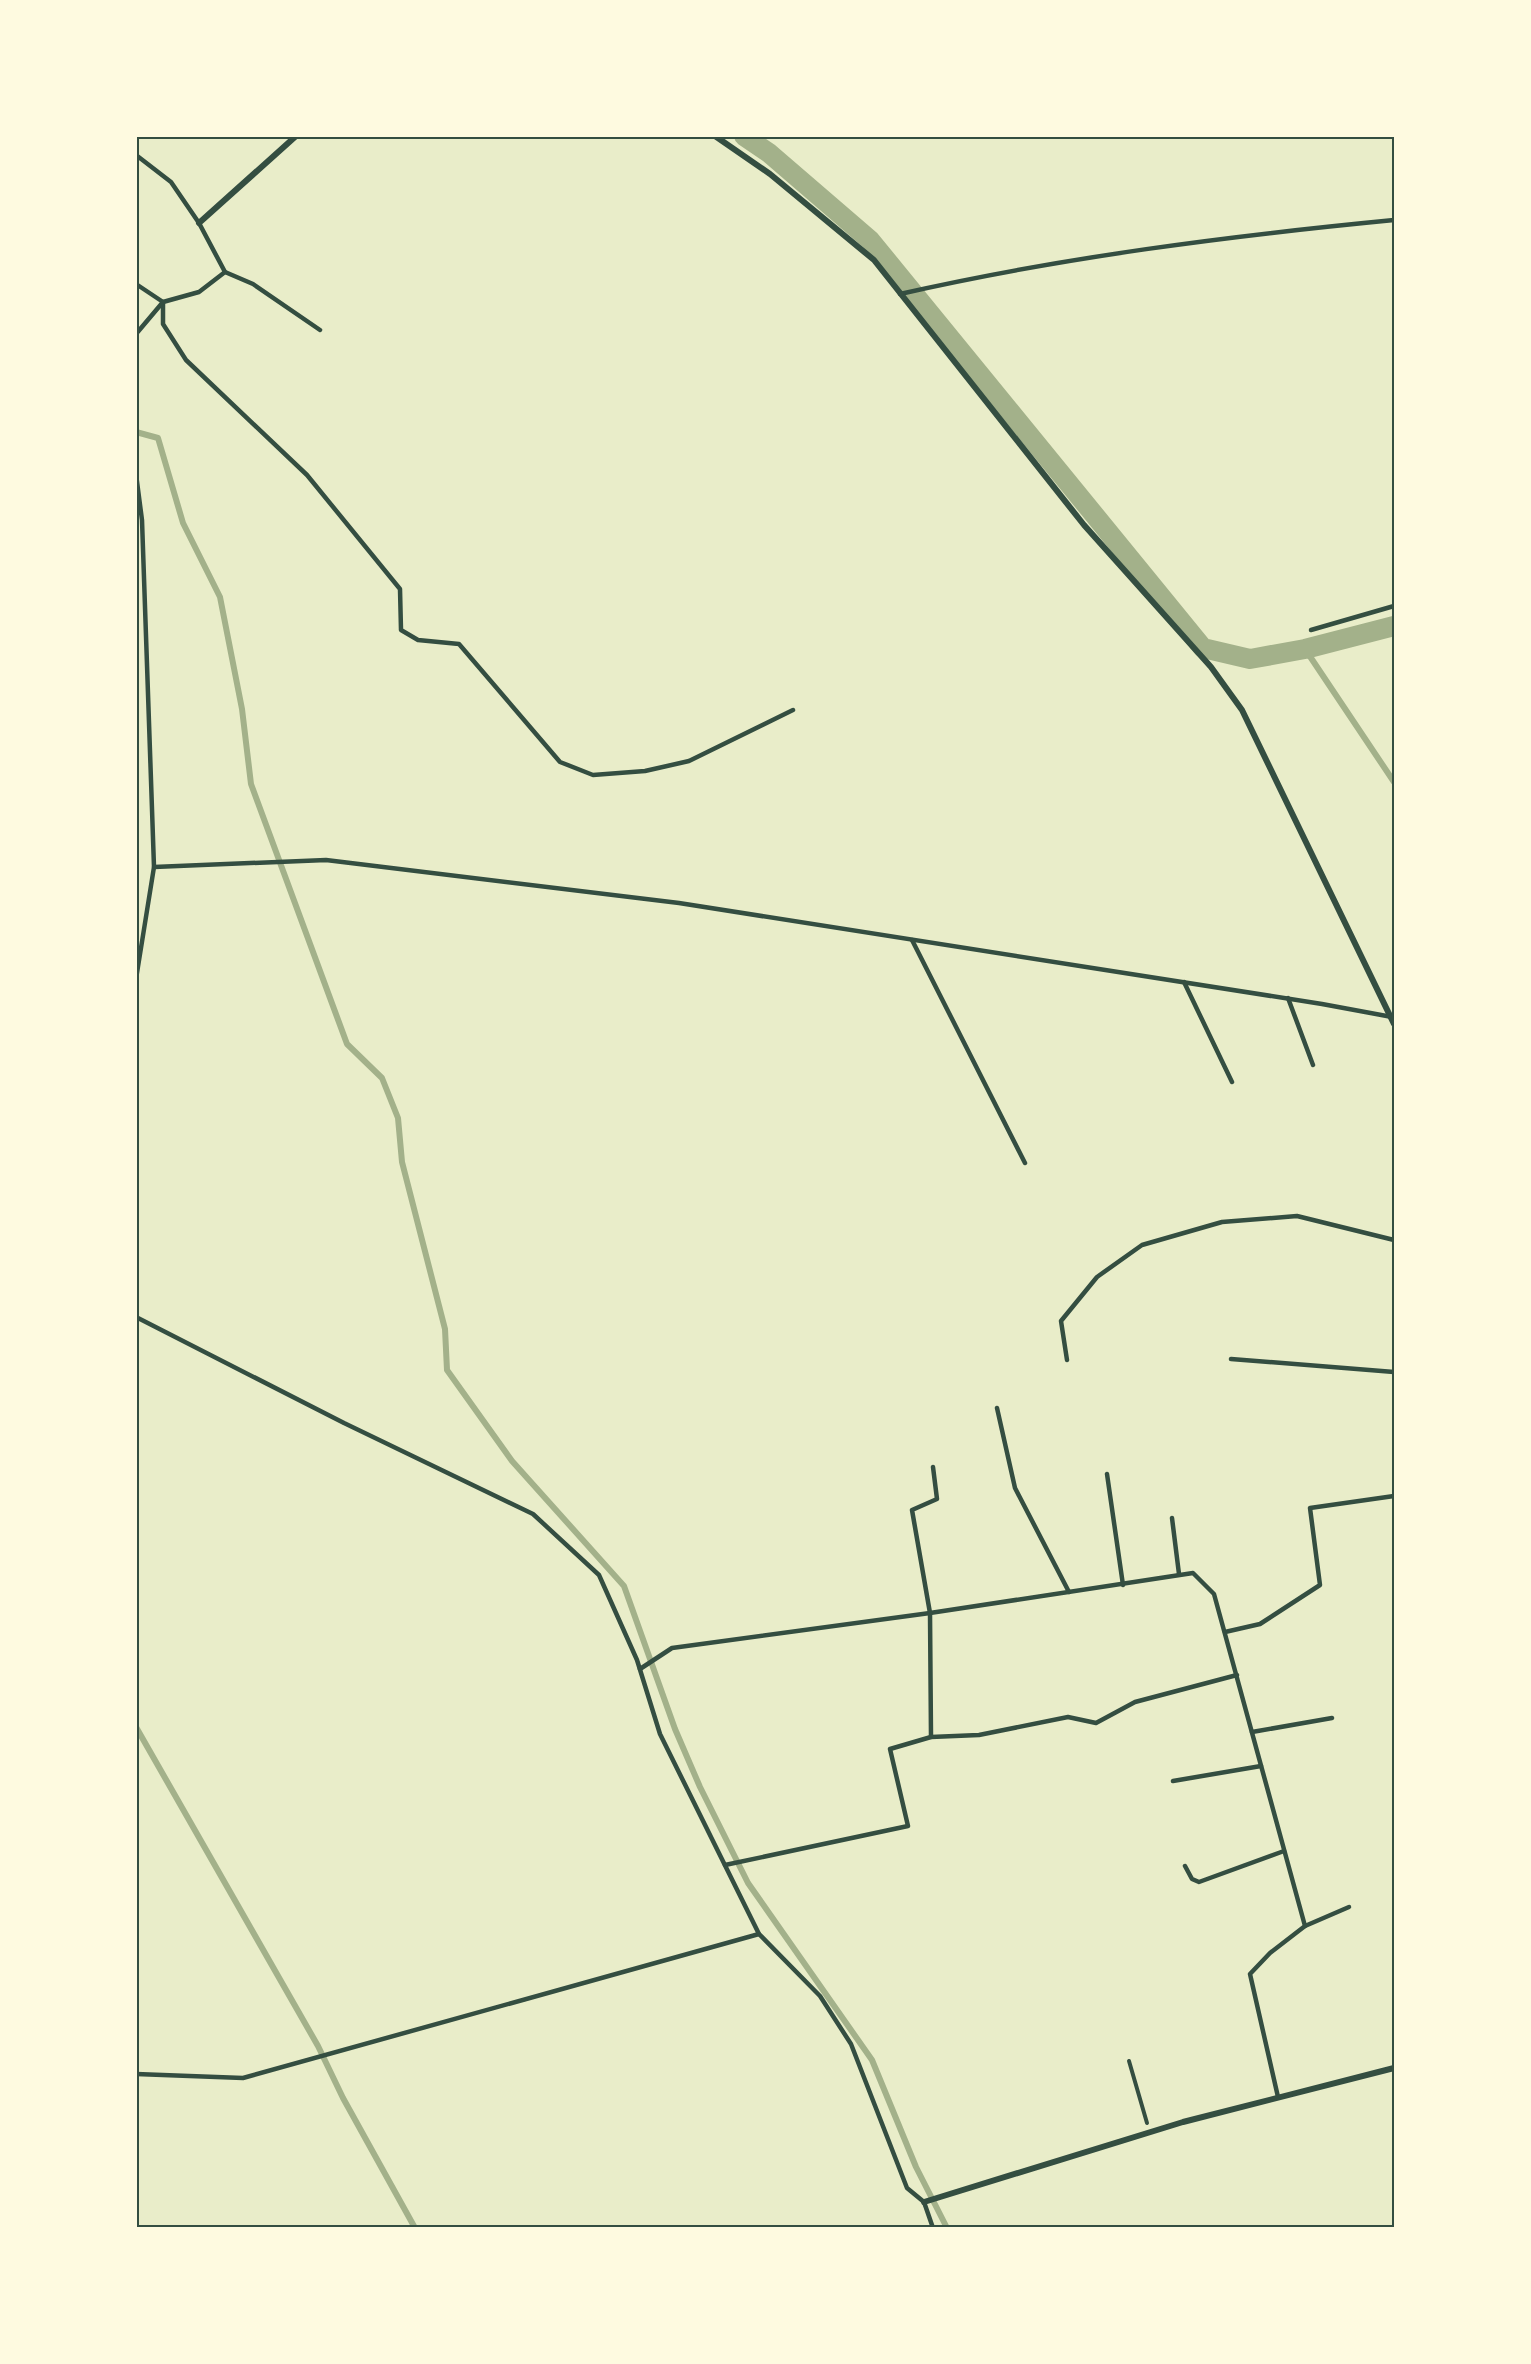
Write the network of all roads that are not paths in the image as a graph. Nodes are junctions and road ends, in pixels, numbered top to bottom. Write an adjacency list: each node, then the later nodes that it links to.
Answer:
1 (296, 136): 5 (street)
2 (715, 136): 8 (street)
3 (136, 155): 5 (lane)
4 (1395, 220): 8 (lane)
5 (199, 223): 6 (lane)
6 (225, 272): 9 (lane); 10 (lane)
7 (136, 284): 9 (lane)
8 (900, 294): 21 (street)
9 (163, 302): 11 (lane); 15 (lane)
10 (320, 330)
11 (136, 334)
12 (136, 474): 16 (lane)
13 (1395, 606): 14 (lane)
14 (1311, 630)
15 (793, 710)
16 (154, 867): 17 (lane); 18 (lane)
17 (912, 940): 19 (lane); 24 (lane)
18 (136, 978)
19 (1184, 982): 20 (lane); 23 (lane)
20 (1288, 998): 21 (lane); 22 (lane)
21 (1394, 1020)
22 (1313, 1065)
23 (1232, 1082)
24 (1025, 1163)
25 (1395, 1240): 28 (lane)
26 (136, 1317): 40 (lane)
27 (1231, 1359): 29 (lane)
28 (1067, 1360)
29 (1395, 1372)
30 (997, 1408): 37 (lane)
31 (933, 1467): 38 (lane)
32 (1107, 1474): 36 (lane)
33 (1395, 1496): 39 (lane)
34 (1172, 1518): 35 (lane)
35 (1179, 1574): 36 (lane); 39 (lane)
36 (1123, 1585): 37 (lane)
37 (1069, 1593): 38 (lane)
38 (930, 1613): 40 (lane); 44 (lane)
39 (1225, 1632): 41 (lane)
40 (640, 1669): 48 (lane)
41 (1237, 1675): 43 (lane); 44 (lane)
42 (1332, 1718): 43 (lane)
43 (1252, 1732): 45 (lane)
44 (932, 1737): 48 (lane)
45 (1261, 1766): 46 (lane); 47 (lane)
46 (1173, 1781)
47 (1284, 1851): 49 (lane); 51 (lane)
48 (725, 1865): 52 (lane)
49 (1185, 1866)
50 (1349, 1907): 51 (lane)
51 (1305, 1926): 55 (lane)
52 (759, 1934): 54 (lane); 56 (lane)
53 (1395, 2068): 55 (street)
54 (136, 2073)
55 (1278, 2097): 56 (street)
56 (924, 2202): 57 (lane)
57 (933, 2228)

